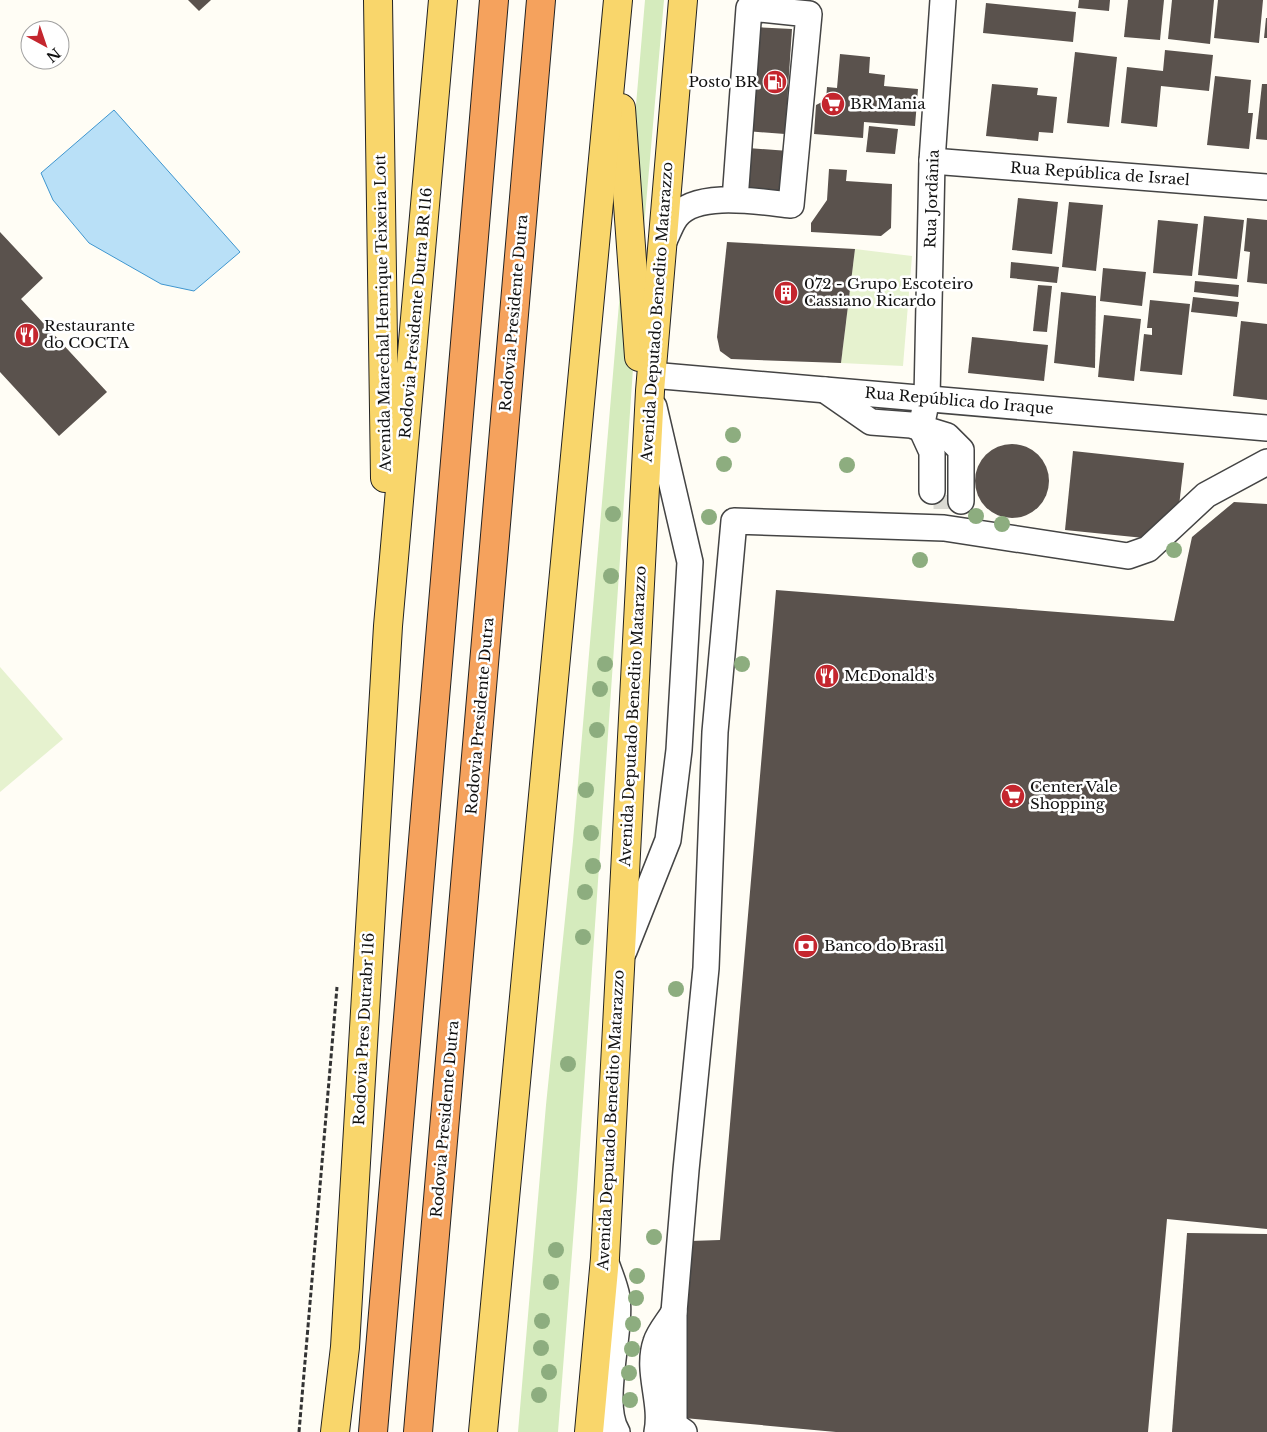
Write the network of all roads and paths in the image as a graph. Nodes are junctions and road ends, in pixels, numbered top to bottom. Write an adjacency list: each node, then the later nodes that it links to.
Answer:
1 (378, 0): 22 (main road, Avenida Marechal Henrique Teixeira Lott)
2 (444, 0): 22 (main road, Rodovia Presidente Dutra BR 116)
3 (494, 0): 29 (highway)
4 (541, 0): 30 (highway, Rodovia Presidente Dutra)
5 (618, 0): 9 (main road)
6 (682, 0): 13 (main road, Avenida Deputado Benedito Matarazzo)
7 (943, 0): 10 (street, Rua Jordânia)
8 (782, 5): 12 (street); 12 (street)
9 (615, 29): 20 (main road); 31 (main road)
10 (932, 161): 11 (street, Rua República de Israel); 16 (street, Rua Jordânia)
11 (1267, 187)
12 (735, 200): 13 (street)
13 (661, 246): 14 (main road, Avenida Deputado Benedito Matarazzo)
14 (650, 383): 15 (street, Rua República do Iraque); 20 (main road, Avenida Deputado Benedito Matarazzo); 23 (street)
15 (823, 389): 16 (street, Rua República do Iraque); 17 (street)
16 (927, 398): 17 (street, Rua Jordânia); 18 (street, Rua República do Iraque)
17 (921, 428): 21 (street)
18 (1267, 428)
19 (1267, 462): 21 (street)
20 (646, 463): 23 (main road, Avenida Deputado Benedito Matarazzo)
21 (946, 511): 26 (street)
22 (388, 626): 28 (main road, Rodovia Pres Dutrabr 116)
23 (620, 961): 25 (main road, Avenida Deputado Benedito Matarazzo)
24 (337, 985): 27 (path)
25 (604, 1258): 32 (main road, Avenida Deputado Benedito Matarazzo); 33 (street)
26 (674, 1312): 34 (street); 35 (street)
27 (299, 1432)
28 (335, 1432)
29 (373, 1432)
30 (418, 1432)
31 (483, 1432)
32 (589, 1432)
33 (617, 1432)
34 (657, 1432)
35 (684, 1432)

